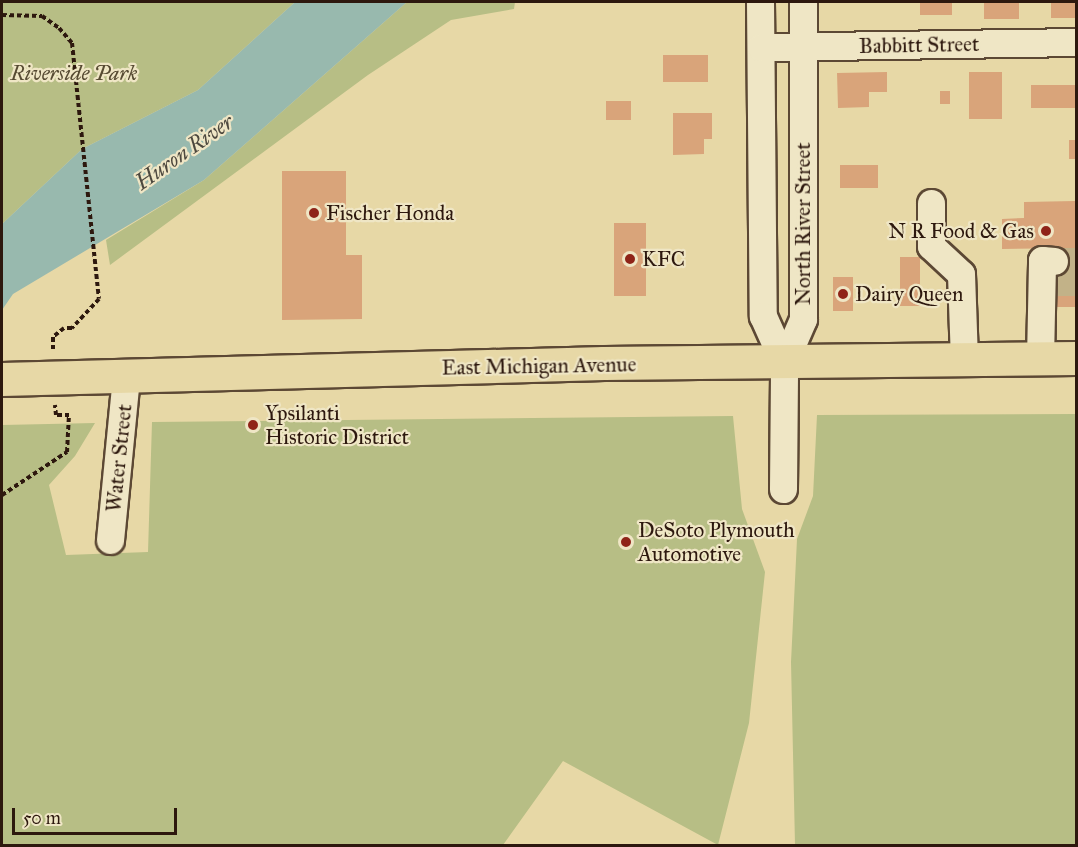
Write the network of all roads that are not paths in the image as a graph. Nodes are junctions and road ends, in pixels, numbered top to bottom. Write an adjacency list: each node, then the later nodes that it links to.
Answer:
1 (760, 2): 4 (street, North River Street)
2 (803, 2): 5 (street, North River Street)
3 (1077, 42): 5 (street, Babbitt Street)
4 (761, 47): 5 (street, Babbitt Street); 11 (street, North River Street)
5 (804, 47): 11 (street, North River Street)
6 (931, 202): 9 (street)
7 (1049, 285): 10 (street)
8 (1077, 358): 10 (main road, East Michigan Avenue)
9 (964, 359): 10 (main road, East Michigan Avenue); 11 (main road, East Michigan Avenue)
10 (1040, 359)
11 (784, 363): 12 (main road, East Michigan Avenue); 14 (street)
12 (126, 376): 13 (main road, East Michigan Avenue); 15 (street, Water Street)
13 (2, 379)
14 (783, 489)
15 (110, 540)

